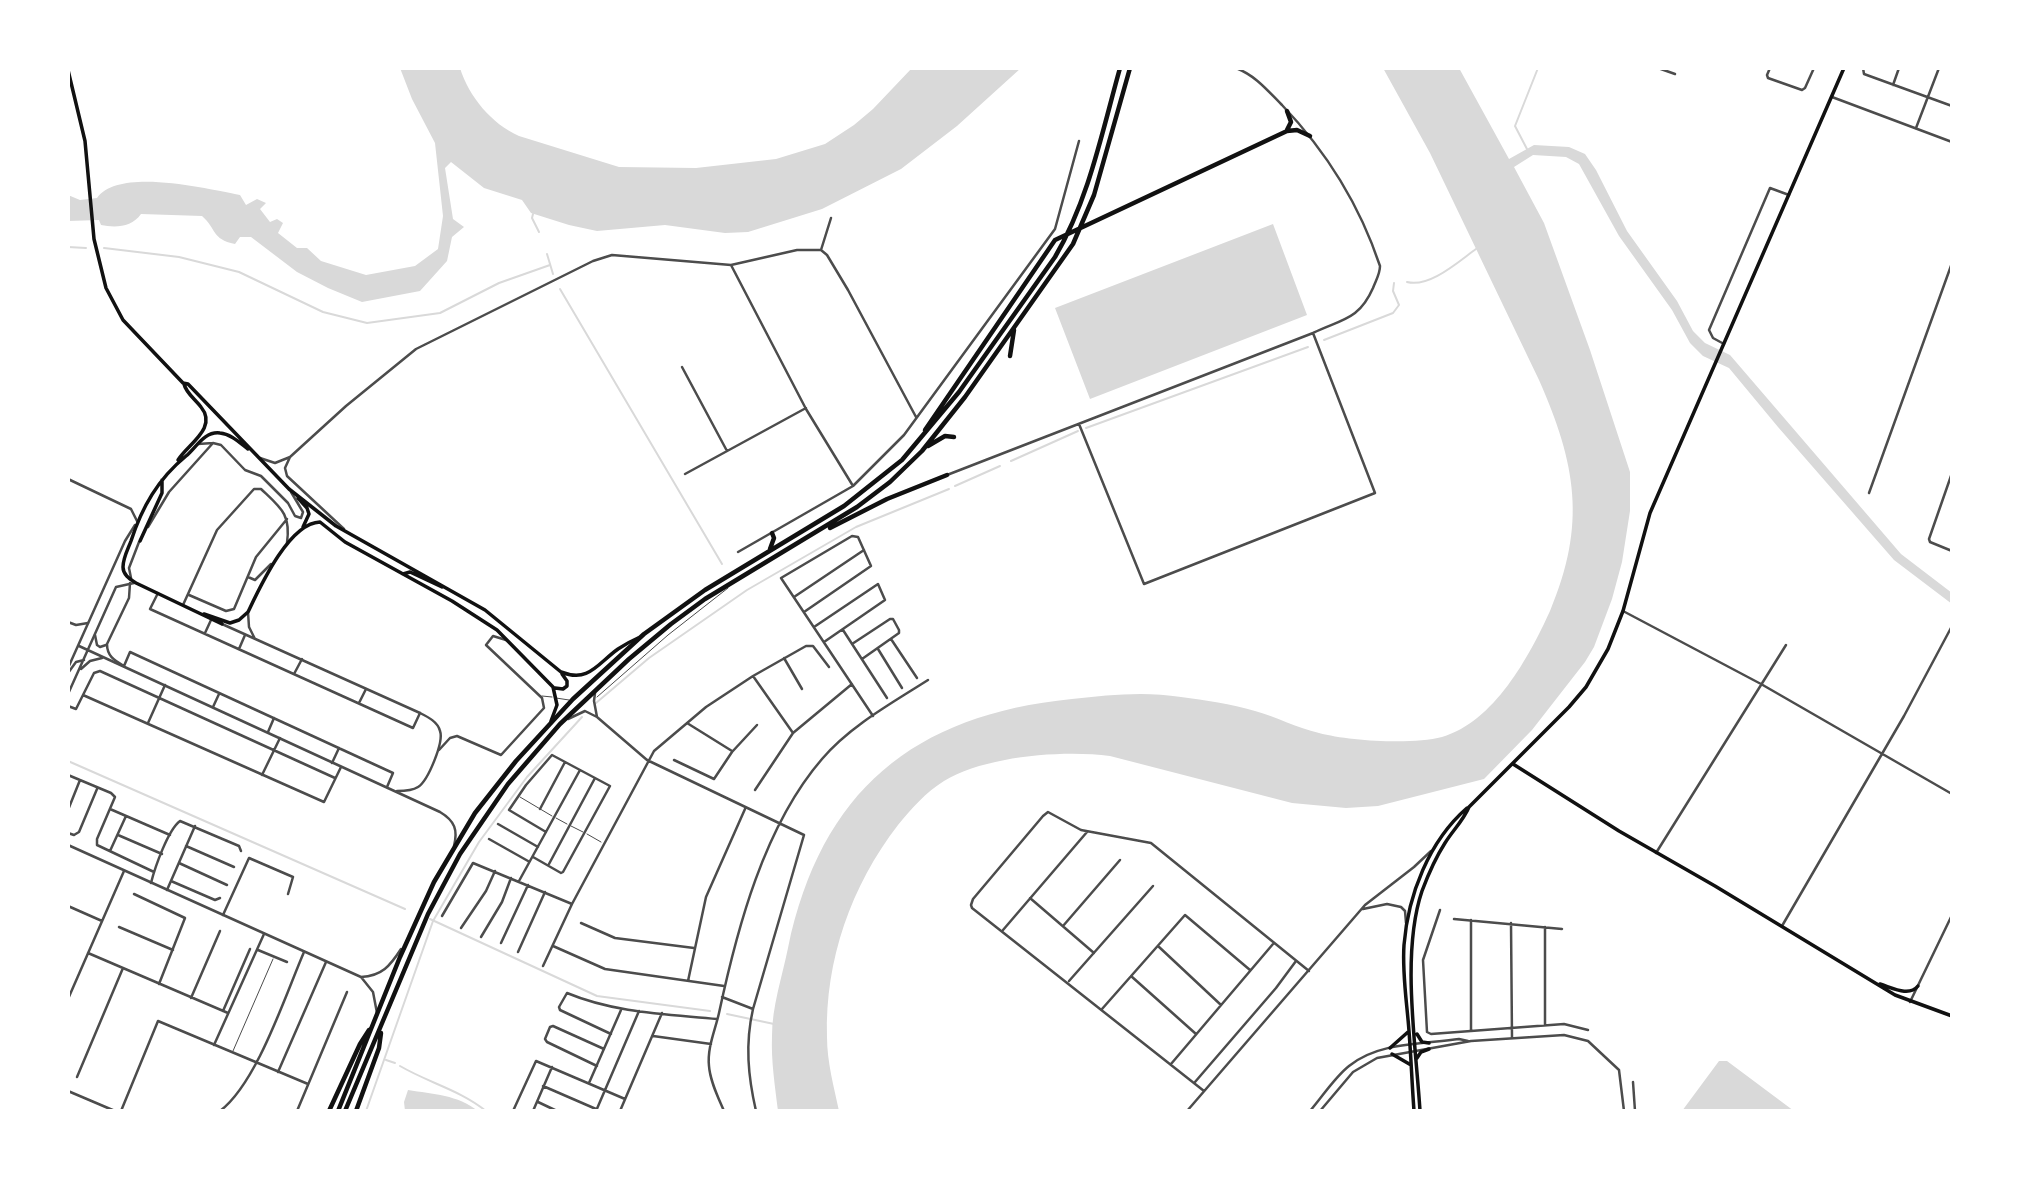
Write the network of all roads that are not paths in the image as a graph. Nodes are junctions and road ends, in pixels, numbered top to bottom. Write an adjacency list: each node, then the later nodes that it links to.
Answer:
1 (1120, 68): 40 (highway)
2 (1130, 68): 28 (highway)
3 (1236, 68): 17 (street)
4 (1658, 68): 12 (street)
5 (1770, 68): 6 (street)
6 (1814, 68)
7 (1844, 68): 14 (main road)
8 (1899, 68): 13 (street)
9 (1939, 68): 15 (street)
10 (68, 69): 33 (main road)
11 (1863, 70): 13 (street)
12 (1675, 74)
13 (1893, 85): 15 (street)
14 (1832, 97): 18 (street); 23 (main road)
15 (1928, 98): 16 (street); 18 (street)
16 (1952, 106)
17 (1287, 111): 19 (highway); 20 (street)
18 (1916, 128): 22 (street)
19 (1287, 131): 20 (highway); 40 (highway)
20 (1310, 136): 29 (street)
21 (1079, 141): 35 (street)
22 (1952, 142)
23 (1789, 195): 30 (main road); 30 (street)
24 (831, 218): 25 (street)
25 (821, 250): 27 (street); 35 (street)
26 (1952, 263): 53 (street)
27 (731, 265): 34 (street); 44 (street)
28 (1014, 329): 31 (highway); 42 (highway)
29 (1313, 333): 36 (street); 36 (street)
30 (1724, 344): 77 (main road)
31 (1010, 356)
32 (682, 367): 41 (street)
33 (183, 383): 43 (main road); 45 (main road)
34 (806, 408): 41 (street); 51 (street)
35 (916, 417): 51 (street)
36 (1079, 424): 48 (street)
37 (954, 437): 42 (highway)
38 (213, 443): 39 (street); 52 (street); 54 (street)
39 (197, 445): 43 (main road); 45 (main road)
40 (916, 446): 63 (highway)
41 (727, 451): 47 (street)
42 (922, 451): 60 (highway)
43 (255, 455): 44 (street); 52 (main road)
44 (290, 457): 59 (street)
45 (177, 462): 49 (main road)
46 (1952, 473): 65 (street)
47 (685, 474)
48 (947, 475): 60 (highway)
49 (162, 478): 54 (main road); 56 (main road)
50 (68, 479): 56 (street)
51 (853, 486): 58 (street)
52 (289, 489): 57 (main road); 59 (main road)
53 (1869, 493)
54 (153, 515): 61 (main road)
55 (287, 519): 62 (street); 69 (street); 74 (street)
56 (136, 523): 70 (main road); 83 (street)
57 (302, 529): 62 (main road); 68 (main road)
58 (772, 533): 63 (highway); 66 (street)
59 (350, 535): 72 (main road)
60 (815, 535): 71 (highway)
61 (140, 541): 70 (street)
62 (287, 546): 67 (main road)
63 (769, 550): 91 (highway)
64 (864, 550): 75 (street); 75 (street); 79 (street)
65 (1952, 551)
66 (738, 552)
67 (271, 565): 69 (street); 78 (main road)
68 (402, 574): 72 (main road); 98 (main road)
69 (248, 577): 74 (street)
70 (133, 582): 73 (main road); 92 (street); 97 (street)
71 (734, 582): 126 (highway); 130 (lane)
72 (446, 589): 114 (main road)
73 (158, 593): 76 (main road); 90 (street)
74 (188, 594): 76 (street)
75 (794, 597): 79 (street)
76 (183, 605): 80 (main road)
77 (1623, 611): 120 (street); 157 (main road)
78 (248, 612): 80 (main road); 94 (street)
79 (804, 612): 87 (street)
80 (204, 614): 81 (main road)
81 (211, 620): 84 (main road); 90 (street)
82 (68, 622): 85 (street)
83 (89, 623): 85 (street); 89 (street)
84 (222, 624): 93 (street)
85 (76, 625): 89 (street)
86 (1952, 626): 152 (street)
87 (814, 627): 88 (street); 96 (street)
88 (842, 629): 96 (street); 99 (street)
89 (84, 634): 101 (street)
90 (204, 634): 102 (street)
91 (644, 634): 114 (main road); 140 (highway)
92 (94, 635): 97 (street); 104 (street)
93 (246, 635): 94 (street); 102 (street)
94 (256, 639): 107 (street)
95 (891, 639): 99 (street); 103 (street); 117 (street)
96 (824, 642): 119 (street)
97 (107, 644): 110 (street)
98 (511, 644): 122 (main road); 151 (street)
99 (852, 644): 108 (street)
100 (1786, 645): 120 (street)
101 (79, 646): 104 (street); 112 (street)
102 (239, 649): 115 (street)
103 (877, 649): 108 (street); 124 (street)
104 (88, 650): 105 (street); 109 (street)
105 (105, 658): 110 (street); 113 (street)
106 (783, 658): 111 (street); 116 (street); 125 (street)
107 (302, 659): 115 (street); 123 (street)
108 (862, 659): 132 (street)
109 (84, 660): 112 (street); 113 (street)
110 (124, 666): 121 (street); 127 (street)
111 (829, 667)
112 (68, 671)
113 (79, 671): 128 (street)
114 (561, 672): 122 (main road)
115 (294, 674): 133 (street)
116 (753, 676): 141 (street); 146 (street)
117 (917, 678)
118 (928, 680): 137 (street)
119 (852, 684): 137 (street); 146 (street)
120 (1761, 684): 152 (street); 197 (street)
121 (165, 685): 131 (street); 135 (street)
122 (553, 687): 140 (main road)
123 (366, 688): 133 (street); 136 (street)
124 (902, 688)
125 (802, 689)
126 (596, 690): 138 (street); 143 (highway)
127 (219, 693): 135 (street); 139 (street)
128 (68, 694)
129 (83, 695): 131 (street); 134 (street); 142 (street)
130 (533, 695)
131 (160, 697): 142 (street); 149 (street)
132 (887, 698)
133 (359, 704): 136 (street)
134 (68, 706)
135 (213, 707): 145 (street)
136 (420, 713): 151 (street)
137 (873, 716): 180 (street)
138 (597, 717): 143 (street); 153 (street)
139 (274, 718): 145 (street); 148 (street)
140 (550, 723): 193 (highway)
141 (688, 723): 150 (street); 153 (street)
142 (148, 724): 161 (street)
143 (560, 724): 291 (highway)
144 (757, 725): 150 (street)
145 (268, 732): 147 (street)
146 (793, 733): 167 (street)
147 (280, 738): 149 (street); 155 (street)
148 (338, 748): 155 (street); 166 (street)
149 (274, 750): 161 (street); 162 (street)
150 (732, 751): 154 (street)
151 (438, 752): 168 (street)
152 (1882, 754): 169 (street); 236 (street)
153 (648, 760): 172 (street); 189 (street)
154 (674, 760)
155 (332, 762): 158 (street)
156 (565, 762): 159 (street); 170 (street); 174 (street)
157 (1513, 764): 171 (main road); 197 (main road)
158 (341, 767): 162 (street); 166 (street)
159 (580, 770): 163 (street); 177 (street)
160 (68, 775): 164 (street)
161 (262, 775): 162 (street)
162 (335, 778)
163 (595, 778): 179 (street); 185 (street)
164 (80, 780): 165 (street); 175 (street)
165 (98, 787): 173 (street); 184 (street)
166 (387, 788): 168 (street)
167 (755, 790)
168 (393, 791): 193 (street)
169 (1952, 794)
170 (517, 796): 174 (lane); 182 (street)
171 (1469, 807): 194 (main road); 294 (main road)
172 (745, 808): 180 (street); 249 (street)
173 (110, 809): 176 (street); 195 (street)
174 (540, 809): 177 (lane)
175 (68, 810)
176 (126, 816): 186 (street); 187 (street)
177 (554, 817): 179 (lane); 182 (street)
178 (498, 824): 192 (street)
179 (569, 825): 185 (lane); 203 (street)
180 (780, 825): 271 (street); 280 (street)
181 (195, 827): 187 (street); 191 (street); 196 (street)
182 (546, 832): 192 (street)
183 (1087, 832): 219 (street); 240 (street); 244 (street)
184 (68, 833)
185 (584, 833): 189 (lane); 203 (street)
186 (118, 835): 195 (street); 198 (street)
187 (170, 835): 198 (street)
188 (489, 839): 201 (street)
189 (604, 844): 221 (street)
190 (68, 845): 205 (street)
191 (186, 846): 202 (street); 204 (street)
192 (538, 847): 199 (street)
193 (453, 849): 245 (highway)
194 (1433, 849): 223 (street); 233 (main road)
195 (110, 851): 207 (street)
196 (241, 852)
197 (1656, 853): 236 (main road)
198 (162, 854): 207 (street)
199 (533, 857): 201 (street); 203 (street)
200 (1120, 860): 235 (street)
201 (530, 862): 210 (street)
202 (179, 863): 209 (street); 212 (street)
203 (548, 865)
204 (234, 867)
205 (124, 871): 211 (street); 230 (street)
206 (495, 871): 208 (street); 227 (street); 238 (street)
207 (154, 872): 211 (street)
208 (511, 878): 210 (street); 243 (street)
209 (171, 881): 215 (street); 220 (street)
210 (519, 881): 213 (street)
211 (151, 883): 215 (street)
212 (227, 885)
213 (528, 885): 216 (street); 246 (street)
214 (1153, 886): 256 (street)
215 (167, 890): 225 (street)
216 (545, 892): 221 (street); 254 (street)
217 (134, 894): 252 (street)
218 (288, 894): 225 (street)
219 (1030, 897): 235 (street); 240 (street)
220 (220, 898)
221 (572, 904): 247 (street)
222 (68, 906): 230 (street)
223 (1363, 909): 233 (street); 264 (street)
224 (1440, 910): 296 (street)
225 (223, 915): 242 (street)
226 (1952, 915): 272 (street)
227 (442, 916)
228 (1454, 919): 229 (street)
229 (1471, 920): 232 (street); 296 (street)
230 (102, 922): 255 (street)
231 (581, 923): 249 (street)
232 (1511, 923): 237 (street); 293 (street)
233 (1406, 925): 294 (main road)
234 (119, 926): 252 (street)
235 (1063, 926): 256 (street)
236 (1782, 926): 269 (main road)
237 (1545, 927): 239 (street); 292 (street)
238 (461, 928)
239 (1562, 929)
240 (1003, 930): 268 (street)
241 (220, 931): 276 (street)
242 (264, 934): 251 (street); 253 (street)
243 (481, 937)
244 (1273, 942): 258 (street); 263 (street)
245 (406, 943): 266 (street); 288 (highway)
246 (501, 943)
247 (553, 946): 261 (street); 267 (street)
248 (1158, 946): 263 (street); 265 (street); 279 (street)
249 (694, 948): 267 (street)
250 (250, 949): 283 (street)
251 (256, 949): 257 (street); 285 (street)
252 (173, 950): 270 (street)
253 (304, 952): 260 (street); 311 (street)
254 (518, 952)
255 (88, 953): 262 (street); 273 (street)
256 (1094, 953): 268 (street)
257 (274, 957): 259 (street); 308 (lane)
258 (1296, 961): 264 (street); 319 (street)
259 (287, 962)
260 (327, 962): 266 (street); 316 (street)
261 (543, 966)
262 (123, 968): 270 (street); 317 (street)
263 (1250, 970): 279 (street)
264 (1309, 971): 325 (street)
265 (1132, 976): 281 (street); 298 (street)
266 (361, 977): 288 (street)
267 (688, 981): 271 (street)
268 (1069, 982): 281 (street)
269 (1875, 983): 272 (main road); 278 (main road)
270 (159, 984): 276 (street)
271 (724, 986): 275 (street)
272 (1918, 986): 278 (street)
273 (70, 991): 277 (street)
274 (347, 992): 321 (street)
275 (722, 997): 280 (street); 289 (street)
276 (191, 998): 283 (street)
277 (68, 999)
278 (1910, 1002): 287 (main road)
279 (1221, 1005): 298 (street)
280 (753, 1009): 342 (street)
281 (1102, 1009): 312 (street)
282 (621, 1010): 284 (street); 297 (street); 297 (street)
283 (223, 1011): 285 (street)
284 (639, 1011): 286 (street); 323 (street)
285 (228, 1013): 302 (street)
286 (662, 1013): 289 (street); 299 (street)
287 (1952, 1016)
288 (377, 1017): 290 (highway)
289 (717, 1020): 301 (street)
290 (374, 1024): 333 (highway); 334 (highway)
291 (382, 1025): 335 (highway); 336 (highway)
292 (1545, 1025): 293 (street); 295 (street)
293 (1511, 1028): 296 (street); 300 (street)
294 (1412, 1030): 303 (main road); 304 (main road); 305 (main road)
295 (1588, 1030)
296 (1471, 1031)
297 (611, 1034): 306 (street)
298 (1196, 1034): 312 (street)
299 (653, 1036): 301 (street); 326 (street)
300 (1511, 1038): 304 (street); 348 (street)
301 (711, 1044): 341 (street)
302 (215, 1045): 308 (street); 330 (street)
303 (1413, 1045): 304 (street); 305 (street); 307 (main road)
304 (1429, 1046): 307 (street); 310 (main road)
305 (1390, 1048): 344 (street)
306 (604, 1049): 314 (street); 314 (street)
307 (1413, 1051): 309 (street); 310 (main road); 313 (main road)
308 (233, 1053): 311 (street)
309 (1392, 1054): 313 (main road); 345 (street)
310 (1417, 1060): 347 (main road)
311 (256, 1063): 316 (street); 331 (street)
312 (1171, 1064): 319 (street)
313 (1411, 1065): 346 (main road)
314 (597, 1066): 318 (street)
315 (552, 1067): 318 (street); 322 (street); 337 (street)
316 (278, 1072): 321 (street)
317 (76, 1077)
318 (589, 1083): 323 (street)
319 (1195, 1083): 325 (street)
320 (1633, 1083): 349 (street)
321 (308, 1084): 332 (street)
322 (543, 1086): 327 (street); 328 (street)
323 (605, 1090): 326 (street); 328 (street)
324 (68, 1091): 329 (street)
325 (1204, 1091): 343 (street)
326 (625, 1099): 340 (street)
327 (537, 1102): 338 (street); 339 (street)
328 (596, 1110)
329 (115, 1111)
330 (121, 1111)
331 (220, 1111)
332 (297, 1111)
333 (329, 1111)
334 (338, 1111)
335 (345, 1111)
336 (356, 1111)
337 (513, 1111)
338 (533, 1111)
339 (557, 1111)
340 (620, 1111)
341 (724, 1111)
342 (756, 1111)
343 (1187, 1111)
344 (1310, 1111)
345 (1320, 1111)
346 (1414, 1111)
347 (1420, 1111)
348 (1624, 1111)
349 (1635, 1111)

